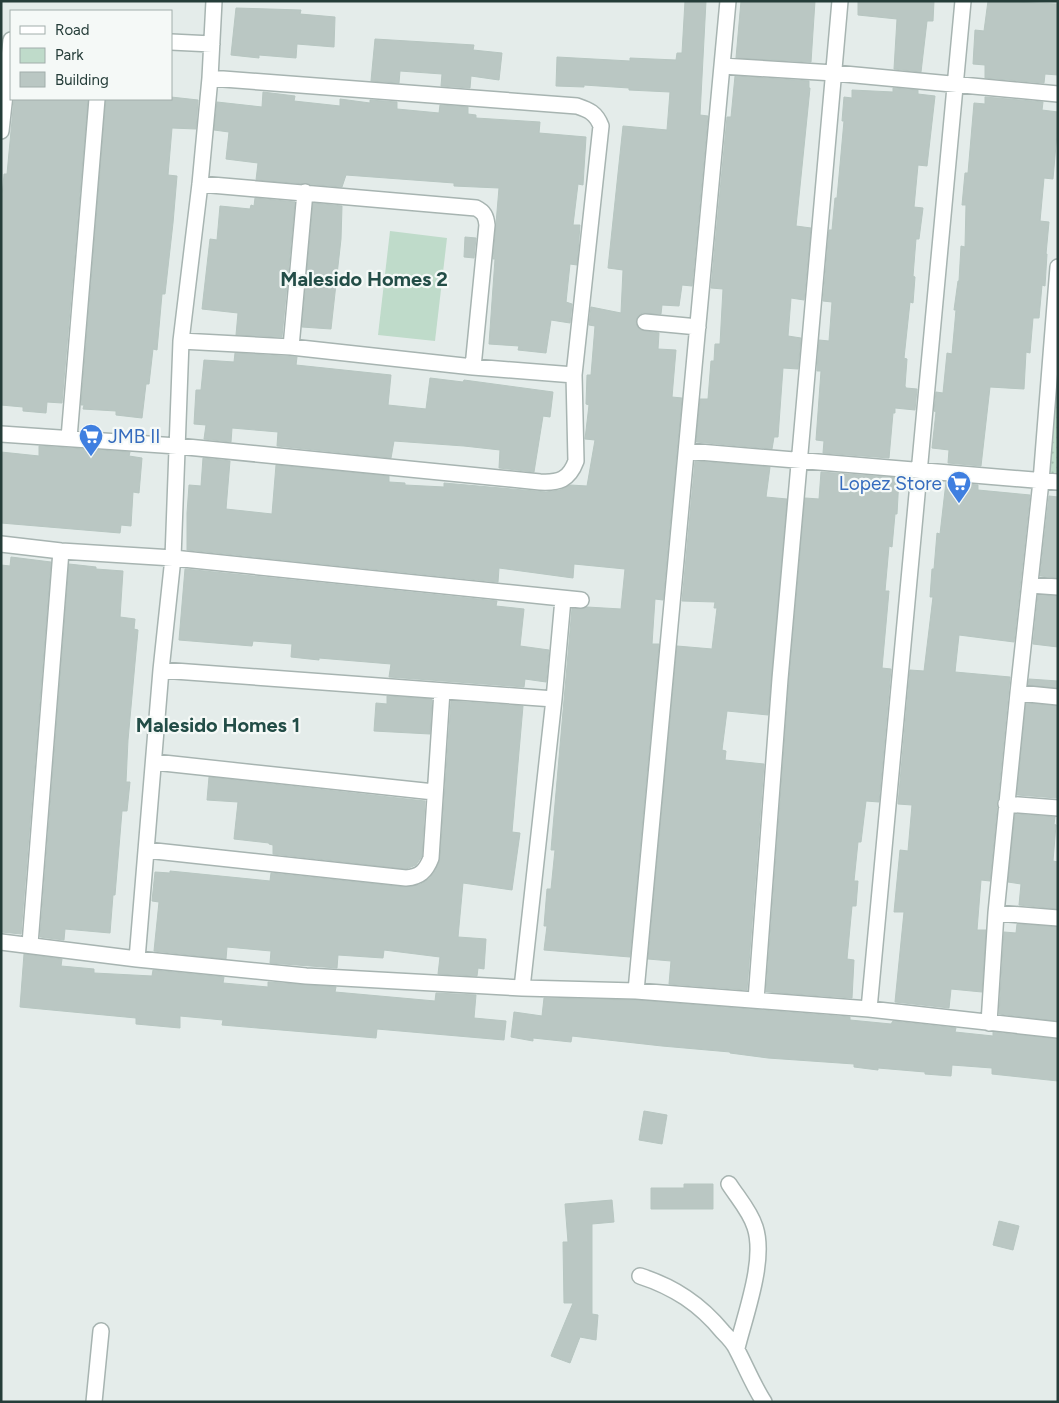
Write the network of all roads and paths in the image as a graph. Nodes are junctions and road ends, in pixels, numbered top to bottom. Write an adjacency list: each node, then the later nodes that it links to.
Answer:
1 (214, 1): 6 (street)
2 (728, 1): 8 (street)
3 (840, 1): 9 (street)
4 (962, 1): 11 (street)
5 (172, 42): 6 (street)
6 (212, 44): 10 (street)
7 (10, 49): 14 (street)
8 (722, 66): 9 (street); 19 (street)
9 (834, 73): 11 (street); 28 (street)
10 (210, 78): 15 (street); 23 (street)
11 (955, 83): 12 (street); 29 (street)
12 (1058, 94)
13 (97, 100): 25 (street)
14 (1, 131)
15 (200, 184): 16 (street); 20 (street)
16 (304, 192): 21 (street); 22 (street)
17 (1058, 267): 30 (street)
18 (645, 322): 19 (street)
19 (698, 327): 27 (street)
20 (181, 341): 21 (street); 26 (street)
21 (291, 347): 22 (street)
22 (473, 367): 23 (street)
23 (574, 376): 26 (street)
24 (1, 434): 25 (street)
25 (69, 438): 26 (street)
26 (177, 446): 34 (street)
27 (687, 451): 28 (street); 55 (street)
28 (799, 461): 29 (street); 56 (street)
29 (920, 470): 30 (street); 57 (street)
30 (1042, 481): 31 (street); 35 (street)
31 (1058, 482)
32 (1, 544): 33 (street)
33 (61, 551): 34 (street); 52 (street)
34 (173, 558): 37 (street); 39 (street)
35 (1030, 585): 36 (street); 41 (street)
36 (1058, 587)
37 (562, 599): 38 (street); 43 (street)
38 (581, 600)
39 (161, 670): 40 (street); 44 (street)
40 (442, 691): 43 (street); 45 (street)
41 (1018, 693): 42 (street); 46 (street)
42 (1058, 697)
43 (554, 699): 54 (street)
44 (154, 762): 45 (street); 48 (street)
45 (434, 792): 48 (street)
46 (1006, 804): 47 (street); 49 (street)
47 (1058, 808)
48 (146, 850): 53 (street)
49 (996, 913): 50 (street); 58 (street)
50 (1058, 918)
51 (1, 942): 52 (street)
52 (30, 944): 53 (street)
53 (136, 959): 54 (street)
54 (522, 988): 55 (street)
55 (636, 991): 56 (street)
56 (756, 1000): 57 (street)
57 (869, 1009): 58 (street)
58 (989, 1023): 59 (street)
59 (1058, 1030)
60 (729, 1184): 63 (street)
61 (640, 1276): 63 (street)
62 (101, 1332): 64 (street)
63 (737, 1348): 65 (street)
64 (94, 1402)
65 (764, 1402)

